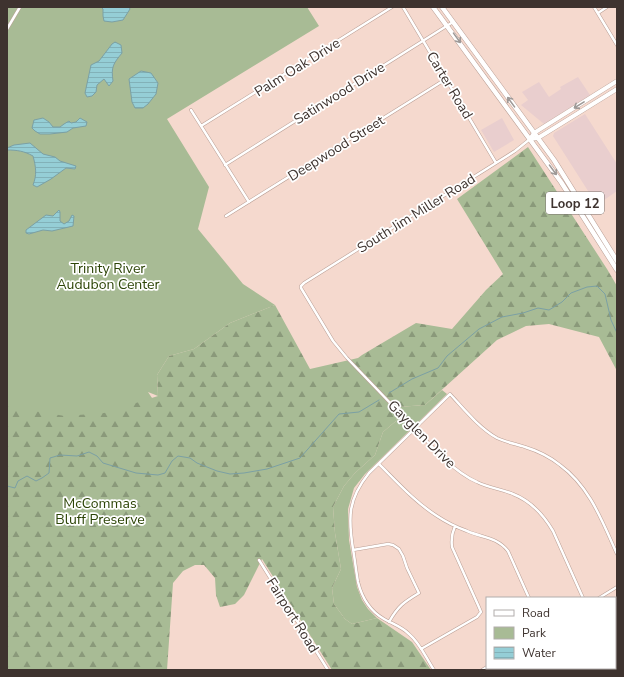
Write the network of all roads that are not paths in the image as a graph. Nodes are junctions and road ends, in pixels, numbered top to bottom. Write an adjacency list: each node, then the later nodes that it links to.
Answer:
1 (20, 7): 11 (street)
2 (392, 7): 20 (street, Palm Oak Drive)
3 (403, 7): 12 (street, Carter Road)
4 (434, 7): 10 (main road, Loop 12)
5 (442, 7): 9 (main road, Loop 12)
6 (594, 7): 8 (street)
7 (607, 7): 8 (street)
8 (598, 13): 13 (street)
9 (453, 22): 10 (street, Satinwood Drive); 21 (main road, Loop 12, one-way to 9)
10 (447, 26): 12 (street, Satinwood Drive); 23 (main road, Loop 12, one-way to 23)
11 (7, 29)
12 (423, 41): 14 (street, Carter Road); 25 (street, Satinwood Drive)
13 (617, 45)
14 (446, 79): 24 (street, Carter Road); 26 (street, Deepwood Street)
15 (617, 81): 17 (main road)
16 (617, 89): 18 (main road)
17 (590, 98): 18 (main road); 21 (main road, one-way to 21)
18 (594, 104): 22 (main road)
19 (191, 110): 20 (street)
20 (201, 126): 25 (street)
21 (534, 133): 22 (main road, Loop 12); 23 (main road)
22 (538, 138): 23 (main road); 28 (main road, Loop 12)
23 (530, 139): 24 (street, South Jim Miller Road); 29 (main road, Loop 12, one-way to 29)
24 (496, 163): 30 (street, South Jim Miller Road)
25 (226, 165): 26 (street)
26 (249, 202): 27 (street, Deepwood Street)
27 (226, 216)
28 (617, 261)
29 (617, 270)
30 (301, 286): 31 (street, Gayglen Drive)
31 (414, 428): 32 (street); 35 (street); 39 (street, Gayglen Drive)
32 (379, 464): 33 (street); 34 (street)
33 (455, 526): 38 (street); 42 (street)
34 (353, 550): 41 (street); 41 (street)
35 (617, 554)
36 (259, 560): 43 (street, Fairport Road)
37 (617, 587): 40 (street)
38 (529, 597)
39 (583, 597)
40 (601, 597)
41 (389, 622): 42 (street)
42 (421, 649): 44 (street)
43 (328, 670)
44 (434, 670)

